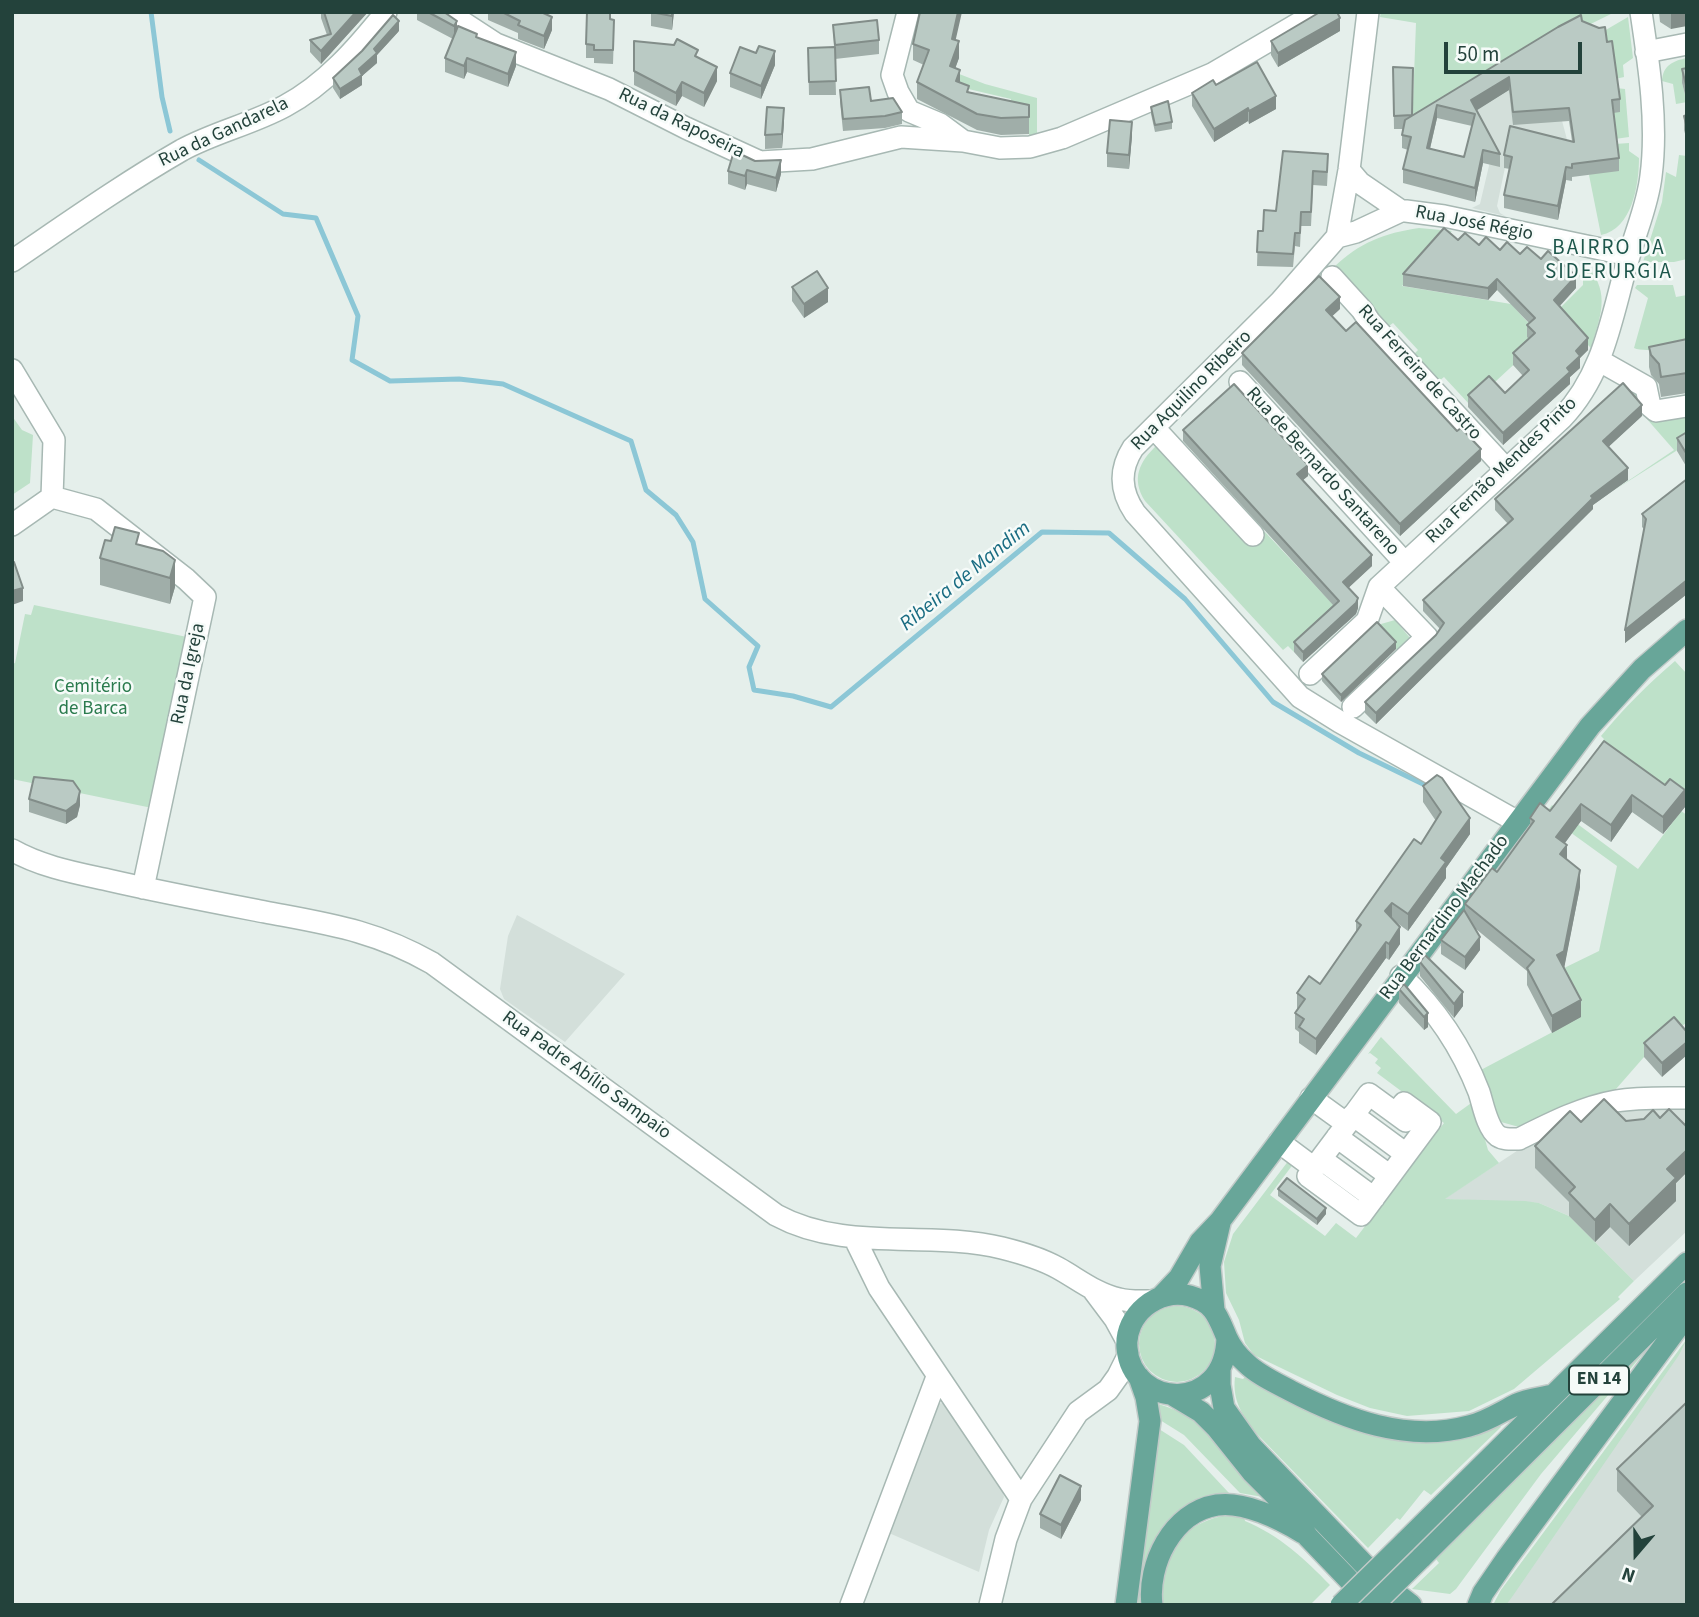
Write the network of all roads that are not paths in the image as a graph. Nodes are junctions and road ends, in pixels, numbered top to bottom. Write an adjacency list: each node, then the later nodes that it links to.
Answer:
1 (386, 12): 14 (street, Rua da Gandarela)
2 (447, 12): 9 (street, Rua da Raposeira)
3 (908, 12): 9 (street)
4 (1318, 12): 9 (street, Rua da Raposeira)
5 (1368, 12): 10 (street, Rua Aquilino Ribeiro)
6 (1641, 12): 8 (street, Rua Fernão Mendes Pinto)
7 (1687, 44): 8 (street)
8 (1646, 52): 13 (street, Rua Fernão Mendes Pinto)
9 (963, 141)
10 (1349, 170): 11 (street, Rua José Régio); 12 (street, Rua Aquilino Ribeiro)
11 (1401, 211): 12 (street, Rua José Régio); 13 (street, Rua José Régio)
12 (1336, 237): 20 (street, Rua Aquilino Ribeiro)
13 (1629, 255): 16 (street, Rua Fernão Mendes Pinto)
14 (12, 261)
15 (1332, 277): 21 (street, Rua Ferreira de Castro)
16 (1600, 360): 19 (street); 21 (street, Rua Fernão Mendes Pinto)
17 (12, 370): 22 (street)
18 (1240, 382): 25 (street, Rua de Bernardo Santareno)
19 (1687, 406)
20 (1154, 428): 24 (street); 32 (street, Rua Aquilino Ribeiro)
21 (1506, 469): 25 (street, Rua Fernão Mendes Pinto)
22 (52, 497): 23 (street); 34 (street, Rua da Igreja)
23 (12, 525)
24 (1253, 535)
25 (1405, 563): 26 (street, Rua Fernão Mendes Pinto)
26 (1379, 587): 27 (street); 28 (street, Rua Fernão Mendes Pinto)
27 (1402, 612): 28 (street, Rua Fernão Mendes Pinto); 31 (street)
28 (1367, 621): 30 (street, Rua Fernão Mendes Pinto)
29 (1687, 630): 32 (main road, Rua Bernardino Machado)
30 (1310, 674)
31 (1353, 707)
32 (1517, 821): 35 (main road, Rua Bernardino Machado)
33 (12, 850): 34 (street, Rua Padre Abílio Sampaio)
34 (143, 888): 42 (street, Rua Padre Abílio Sampaio)
35 (1401, 976): 36 (main road, Rua Bernardino Machado); 37 (street)
36 (1311, 1098): 38 (street); 39 (main road, Rua Bernardino Machado)
37 (1687, 1098)
38 (1338, 1135): 39 (street); 40 (street); 40 (street); 40 (street); 40 (street)
39 (1279, 1142): 41 (main road, Rua Bernardino Machado)
40 (1398, 1165)
41 (1220, 1221): 46 (main road, Rua Bernardino Machado); 47 (main road, Rua Bernardino Machado)
42 (854, 1237): 44 (street, Rua Padre Abílio Sampaio); 52 (street)
43 (1687, 1264): 55 (main road, EN 14)
44 (1094, 1291): 46 (street); 50 (street)
45 (1687, 1293): 63 (main road, EN 14, bridge)
46 (1156, 1299): 47 (main road); 50 (main road)
47 (1214, 1311): 49 (main road)
48 (1687, 1315): 65 (main road)
49 (1227, 1338): 51 (main road); 55 (main road)
50 (1128, 1349): 53 (main road); 56 (street)
51 (1220, 1369): 54 (main road); 64 (main road)
52 (937, 1377): 56 (street); 58 (street)
53 (1139, 1377): 54 (main road); 60 (main road)
54 (1171, 1394): 57 (main road)
55 (1553, 1395): 62 (main road, EN 14, bridge)
56 (1020, 1499): 59 (street)
57 (1308, 1537): 61 (main road); 63 (main road)
58 (851, 1605)
59 (990, 1605)
60 (1126, 1605)
61 (1152, 1605)
62 (1341, 1605)
63 (1373, 1605)
64 (1411, 1605)
65 (1478, 1605)

